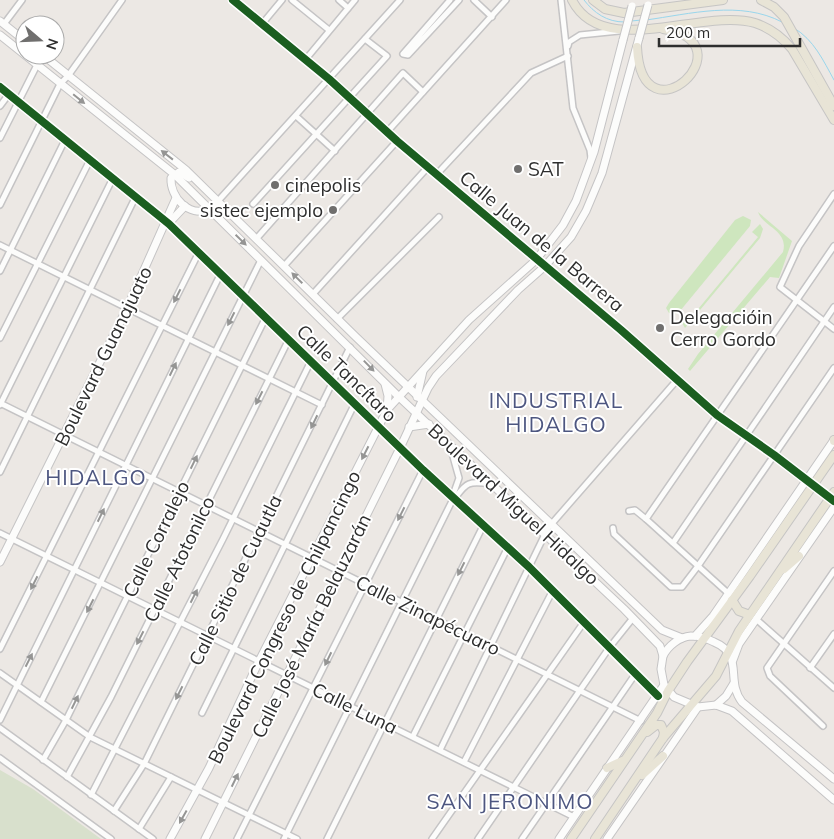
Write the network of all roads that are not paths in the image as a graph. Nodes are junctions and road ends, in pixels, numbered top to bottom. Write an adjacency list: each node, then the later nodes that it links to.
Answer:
1 (22, 0): 25 (street)
2 (122, 0): 40 (street)
3 (234, 0): 26 (street, Calle Juan de la Barrera)
4 (282, 0): 26 (street)
5 (292, 0): 28 (street)
6 (339, 0): 22 (street)
7 (356, 0): 22 (street)
8 (400, 0): 32 (street)
9 (450, 0): 10 (street)
10 (459, 0)
11 (474, 0): 23 (street)
12 (506, 0): 23 (street)
13 (561, 0): 24 (street)
14 (572, 0): 29 (main road)
15 (593, 0): 21 (main road)
16 (710, 0): 21 (main road)
17 (723, 0): 21 (main road)
18 (761, 0): 49 (main road)
19 (633, 3): 56 (main road, Boulevard Congreso de Chilpancingo, bridge)
20 (648, 3): 35 (main road, bridge)
21 (694, 5)
22 (348, 8): 28 (street)
23 (492, 17): 44 (street)
24 (562, 21): 33 (street); 36 (street)
25 (2, 22): 30 (main road)
26 (262, 24): 37 (street, Calle Juan de la Barrera)
27 (654, 27): 29 (main road); 35 (main road); 52 (main road)
28 (329, 30): 37 (street)
29 (620, 30): 33 (street)
30 (15, 33)
31 (0, 35): 34 (main road, Boulevard Miguel Hidalgo)
32 (365, 39): 41 (street); 46 (street)
33 (569, 42): 36 (street)
34 (15, 47)
35 (637, 47): 87 (main road)
36 (568, 54): 58 (street); 66 (street)
37 (306, 59): 41 (street, Calle Juan de la Barrera)
38 (37, 65): 42 (main road, Boulevard Miguel Hidalgo); 47 (street)
39 (55, 65): 40 (main road, Boulevard Miguel Hidalgo)
40 (68, 76): 42 (street); 71 (main road, Boulevard Miguel Hidalgo, one-way to 40)
41 (329, 79): 46 (street, Calle Juan de la Barrera); 51 (street)
42 (60, 84): 53 (street); 65 (main road, Boulevard Miguel Hidalgo, one-way to 65)
43 (0, 87): 45 (street, Calle Tancítaro)
44 (423, 92): 50 (street); 54 (street)
45 (10, 94): 47 (street, Calle Tancítaro); 48 (street)
46 (349, 97): 50 (street, Calle Juan de la Barrera); 55 (street)
47 (18, 100): 53 (street, Calle Tancítaro); 57 (street)
48 (0, 106)
49 (834, 106)
50 (366, 114): 54 (street, Calle Juan de la Barrera); 61 (street)
51 (296, 116): 55 (street); 71 (street)
52 (834, 120)
53 (41, 121): 59 (street, Calle Tancítaro); 72 (street)
54 (388, 132): 60 (street, Calle Juan de la Barrera)
55 (316, 134): 61 (street); 73 (street)
56 (598, 135): 58 (street); 63 (main road, Boulevard Congreso de Chilpancingo)
57 (0, 138)
58 (585, 138): 63 (street)
59 (65, 140): 62 (street, Calle Tancítaro); 81 (street)
60 (397, 141): 64 (street, Calle Juan de la Barrera); 86 (street)
61 (335, 151): 78 (street)
62 (90, 160): 67 (street, Calle Tancítaro); 85 (street)
63 (590, 164): 84 (main road, Boulevard Congreso de Chilpancingo)
64 (428, 167): 66 (street, Calle Juan de la Barrera); 92 (street)
65 (174, 174): 70 (main road, Boulevard Guanajuato); 71 (main road); 75 (main road, Boulevard Miguel Hidalgo)
66 (437, 174): 84 (street, Calle Juan de la Barrera)
67 (113, 178): 69 (street, Calle Tancítaro); 90 (street)
68 (834, 194): 94 (street)
69 (136, 196): 77 (street, Calle Tancítaro); 91 (street)
70 (176, 198): 74 (main road); 77 (main road, Boulevard Guanajuato)
71 (215, 198): 75 (main road); 78 (main road, Boulevard Miguel Hidalgo)
72 (0, 204)
73 (253, 204)
74 (185, 206): 75 (main road); 77 (main road, Boulevard Guanajuato)
75 (209, 209): 83 (main road, Boulevard Miguel Hidalgo, one-way to 83)
76 (439, 217): 98 (street)
77 (167, 225): 82 (street, Calle Tancítaro); 96 (main road, Boulevard Guanajuato)
78 (257, 238): 86 (main road, Boulevard Miguel Hidalgo)
79 (0, 245): 81 (street)
80 (834, 246): 94 (street)
81 (10, 251): 85 (street); 88 (street)
82 (198, 252): 89 (street, Calle Tancítaro); 100 (street, one-way to 100)
83 (261, 260): 93 (street); 105 (main road, Boulevard Miguel Hidalgo)
84 (536, 260): 87 (street, Calle Juan de la Barrera); 110 (main road, Boulevard Congreso de Chilpancingo)
85 (36, 264): 90 (street); 102 (street)
86 (284, 266): 92 (main road, Boulevard Miguel Hidalgo, one-way to 86)
87 (544, 267): 112 (street, Calle Juan de la Barrera); 118 (main road)
88 (0, 271)
89 (221, 273): 93 (street, Calle Tancítaro); 103 (street)
90 (63, 277): 91 (street); 120 (street)
91 (91, 290): 96 (street); 125 (street)
92 (313, 294): 98 (main road, Boulevard Miguel Hidalgo)
93 (243, 296): 97 (street, Calle Tancítaro); 106 (street, one-way to 106)
94 (796, 299): 99 (street); 124 (street)
95 (834, 307): 99 (street)
96 (127, 308): 100 (street); 129 (main road, Boulevard Guanajuato)
97 (266, 317): 104 (street, Calle Tancítaro); 108 (street, Calle Corralejo)
98 (337, 319): 115 (main road, Boulevard Miguel Hidalgo)
99 (824, 321): 101 (street); 130 (street)
100 (162, 326): 103 (street); 134 (street)
101 (834, 329)
102 (0, 338)
103 (187, 339): 106 (street); 137 (street, one-way to 103)
104 (289, 339): 107 (street, Calle Tancítaro); 111 (street, Calle Atotonilco)
105 (350, 346): 113 (main road, Boulevard Miguel Hidalgo, one-way to 113); 114 (street, Calle Sitio de Cuautla)
106 (214, 352): 108 (street); 140 (street)
107 (311, 361): 114 (street, Calle Tancítaro); 116 (street)
108 (242, 365): 111 (street); 144 (street, Calle Corralejo, one-way to 108)
109 (834, 368): 135 (street)
110 (424, 369): 115 (main road, Boulevard Congreso de Chilpancingo); 118 (main road)
111 (268, 380): 116 (street); 147 (street, Calle Atotonilco, one-way to 147)
112 (677, 380): 124 (street, Calle Juan de la Barrera); 152 (street)
113 (384, 381): 117 (main road, Boulevard Miguel Hidalgo); 122 (main road)
114 (334, 382): 119 (street, Calle Tancítaro); 121 (street, Calle Sitio de Cuautla)
115 (408, 385): 117 (main road, Boulevard Congreso de Chilpancingo); 118 (main road, Boulevard Miguel Hidalgo)
116 (296, 392): 121 (street); 150 (street)
117 (398, 396): 122 (main road, Boulevard Congreso de Chilpancingo); 123 (main road, Boulevard Miguel Hidalgo)
118 (420, 398): 123 (main road, Calle José María Belauzarán); 152 (main road, Boulevard Miguel Hidalgo)
119 (355, 403): 127 (street, Calle Tancítaro); 160 (street)
120 (0, 404): 125 (street, Calle Zinapécuaro)
121 (322, 405): 155 (street, Calle Sitio de Cuautla, one-way to 155)
122 (387, 410): 127 (main road, Boulevard Congreso de Chilpancingo)
123 (416, 412): 126 (main road, Boulevard Miguel Hidalgo); 128 (main road, Calle José María Belauzarán)
124 (717, 415): 130 (street, Calle Juan de la Barrera); 151 (street)
125 (27, 417): 129 (street, Calle Zinapécuaro); 139 (street)
126 (429, 424): 128 (main road); 132 (main road, Boulevard Miguel Hidalgo)
127 (378, 426): 133 (street, Calle Tancítaro); 164 (main road, Boulevard Congreso de Chilpancingo, one-way to 164)
128 (409, 427): 133 (main road, Calle José María Belauzarán)
129 (64, 435): 134 (street, Calle Zinapécuaro); 158 (main road, Boulevard Guanajuato)
130 (747, 435): 135 (street, Calle Juan de la Barrera); 159 (street)
131 (834, 440): 141 (main road)
132 (450, 444): 142 (main road, Boulevard Miguel Hidalgo); 146 (street)
133 (400, 448): 138 (street, Calle Tancítaro); 169 (main road, Calle José María Belauzarán)
134 (98, 452): 137 (street, Calle Zinapécuaro); 162 (street)
135 (774, 455): 141 (street, Calle Juan de la Barrera); 166 (street)
136 (834, 455): 143 (main road)
137 (125, 465): 140 (street, Calle Zinapécuaro); 168 (street, one-way to 137)
138 (423, 470): 146 (street, Calle Tancítaro); 173 (street, one-way to 173)
139 (0, 472)
140 (152, 478): 144 (street, Calle Zinapécuaro); 172 (street)
141 (806, 479): 143 (main road, Calle Juan de la Barrera); 176 (main road)
142 (492, 485): 146 (street); 157 (main road, Boulevard Miguel Hidalgo)
143 (814, 485): 145 (main road, Calle Juan de la Barrera); 176 (main road)
144 (180, 491): 147 (street, Calle Zinapécuaro); 175 (street, Calle Corralejo)
145 (833, 497): 171 (main road)
146 (453, 500): 153 (street, Calle Tancítaro); 177 (street)
147 (206, 504): 150 (street, Calle Zinapécuaro); 178 (street, Calle Atotonilco)
148 (834, 506): 163 (main road)
149 (629, 511): 151 (street)
150 (233, 518): 155 (street, Calle Zinapécuaro); 183 (street, one-way to 150)
151 (646, 519): 159 (street)
152 (551, 524): 157 (street); 189 (main road, Boulevard Miguel Hidalgo)
153 (483, 526): 161 (street, Calle Tancítaro); 181 (street, one-way to 181)
154 (613, 528): 166 (street)
155 (260, 532): 160 (street, Calle Zinapécuaro); 187 (street, Calle Sitio de Cuautla)
156 (0, 533): 158 (street, Calle Luna)
157 (545, 533): 167 (street); 182 (main road, Boulevard Miguel Hidalgo)
158 (12, 539): 162 (street, Calle Luna); 165 (main road, Boulevard Guanajuato)
159 (673, 543): 166 (street)
160 (286, 545): 164 (street, Calle Zinapécuaro); 195 (street)
161 (507, 548): 167 (street, Calle Tancítaro); 185 (street)
162 (48, 556): 168 (street, Calle Luna); 194 (street, one-way to 194)
163 (799, 556): 171 (main road); 180 (main road)
164 (312, 558): 169 (street, Calle Zinapécuaro); 200 (main road, Boulevard Congreso de Chilpancingo)
165 (0, 562)
166 (698, 566): 176 (street)
167 (529, 567): 174 (street, Calle Tancítaro); 192 (street)
168 (74, 569): 172 (street, Calle Luna); 207 (street, one-way to 168)
169 (338, 570): 173 (street, Calle Zinapécuaro); 204 (main road, Calle José María Belauzarán)
170 (834, 571): 191 (street)
171 (776, 575): 180 (main road)
172 (101, 583): 175 (street, Calle Luna); 213 (street, one-way to 213)
173 (365, 584): 177 (street, Calle Zinapécuaro); 208 (street, one-way to 208)
174 (552, 592): 184 (street, Calle Tancítaro); 198 (street)
175 (128, 595): 178 (street, Calle Luna); 222 (street, Calle Corralejo, one-way to 175)
176 (730, 597): 179 (main road); 180 (main road); 190 (main road)
177 (402, 602): 181 (street, Calle Zinapécuaro); 214 (street)
178 (155, 609): 183 (street, Calle Luna); 229 (street, Calle Atotonilco, one-way to 229)
179 (713, 616): 188 (main road)
180 (753, 617): 191 (street); 196 (main road); 199 (main road)
181 (436, 618): 185 (street, Calle Zinapécuaro); 224 (street)
182 (633, 618): 193 (street); 197 (main road, Boulevard Miguel Hidalgo)
183 (180, 622): 187 (street, Calle Luna); 231 (street)
184 (584, 622): 193 (street, Calle Tancítaro); 205 (street)
185 (463, 632): 192 (street, Calle Zinapécuaro); 227 (street)
186 (834, 634): 201 (street)
187 (207, 636): 195 (street, Calle Luna); 238 (street, Calle Sitio de Cuautla, one-way to 238)
188 (695, 636): 189 (main road); 190 (main road)
189 (682, 638): 197 (main road)
190 (705, 638): 196 (main road); 209 (main road)
191 (784, 643): 201 (street); 225 (street)
192 (490, 646): 198 (street, Calle Zinapécuaro); 232 (street)
193 (609, 648): 203 (street, Calle Tancítaro); 211 (street)
194 (0, 649)
195 (232, 649): 200 (street, Calle Luna); 220 (street)
196 (728, 651): 199 (main road); 218 (main road)
197 (663, 656): 209 (main road)
198 (517, 658): 205 (street, Calle Zinapécuaro); 237 (street)
199 (733, 660): 206 (main road)
200 (259, 661): 204 (street, Calle Luna); 246 (main road, Boulevard Congreso de Chilpancingo)
201 (810, 668): 210 (street)
202 (0, 673): 207 (street)
203 (636, 673): 212 (street, Calle Tancítaro); 217 (street)
204 (287, 674): 208 (street, Calle Luna); 250 (main road, Calle José María Belauzarán, one-way to 204)
205 (547, 674): 211 (street, Calle Zinapécuaro); 240 (street)
206 (734, 682): 215 (main road); 243 (main road)
207 (16, 685): 213 (street); 219 (street)
208 (314, 688): 214 (street, Calle Luna); 252 (street)
209 (666, 688): 212 (main road); 218 (main road); 228 (main road)
210 (834, 688)
211 (581, 690): 217 (street, Calle Zinapécuaro); 244 (street)
212 (658, 696): 223 (main road)
213 (41, 702): 222 (street)
214 (349, 705): 224 (street, Calle Luna); 255 (street)
215 (716, 705): 218 (main road); 248 (main road)
216 (0, 706): 219 (street)
217 (613, 706): 223 (street, Calle Zinapécuaro); 249 (street)
218 (694, 706): 230 (main road); 233 (main road)
219 (5, 710): 221 (street)
220 (202, 713)
221 (0, 720)
222 (66, 720): 229 (street); 236 (street, Calle Corralejo)
223 (641, 721): 239 (main road)
224 (386, 722): 227 (street, Calle Luna); 262 (street)
225 (823, 726)
226 (0, 728): 236 (street)
227 (413, 736): 232 (street, Calle Luna)
228 (642, 736): 230 (main road); 235 (main road)
229 (90, 737): 231 (street); 241 (street, Calle Atotonilco)
230 (663, 738): 245 (main road)
231 (116, 750): 238 (street); 247 (street)
232 (440, 750): 237 (street, Calle Luna)
233 (663, 756): 245 (main road); 269 (main road)
234 (0, 758): 256 (street)
235 (626, 758): 239 (main road); 267 (main road)
236 (43, 760): 241 (street)
237 (464, 762): 240 (street, Calle Luna)
238 (144, 764): 242 (street); 251 (street, Calle Sitio de Cuautla)
239 (607, 768): 253 (main road)
240 (480, 770): 244 (street, Calle Luna); 263 (street)
241 (67, 777): 247 (street)
242 (171, 777): 246 (street); 254 (street)
243 (834, 780)
244 (514, 786): 249 (street, Calle Luna); 264 (street)
245 (632, 786): 268 (main road)
246 (197, 790): 250 (street); 258 (main road, Boulevard Congreso de Chilpancingo, one-way to 258)
247 (91, 795): 251 (street)
248 (834, 800)
249 (547, 802): 253 (street, Calle Luna); 265 (street)
250 (223, 804): 252 (street); 259 (main road, Calle José María Belauzarán)
251 (114, 811): 254 (street)
252 (248, 816): 255 (street); 260 (street)
253 (574, 817): 266 (main road)
254 (139, 829): 257 (street)
255 (285, 836): 261 (street)
256 (111, 839)
257 (152, 839)
258 (170, 839)
259 (206, 839)
260 (237, 839)
261 (297, 839)
262 (327, 839)
263 (432, 839)
264 (478, 839)
265 (522, 839)
266 (559, 839)
267 (571, 839)
268 (595, 839)
269 (607, 839)

